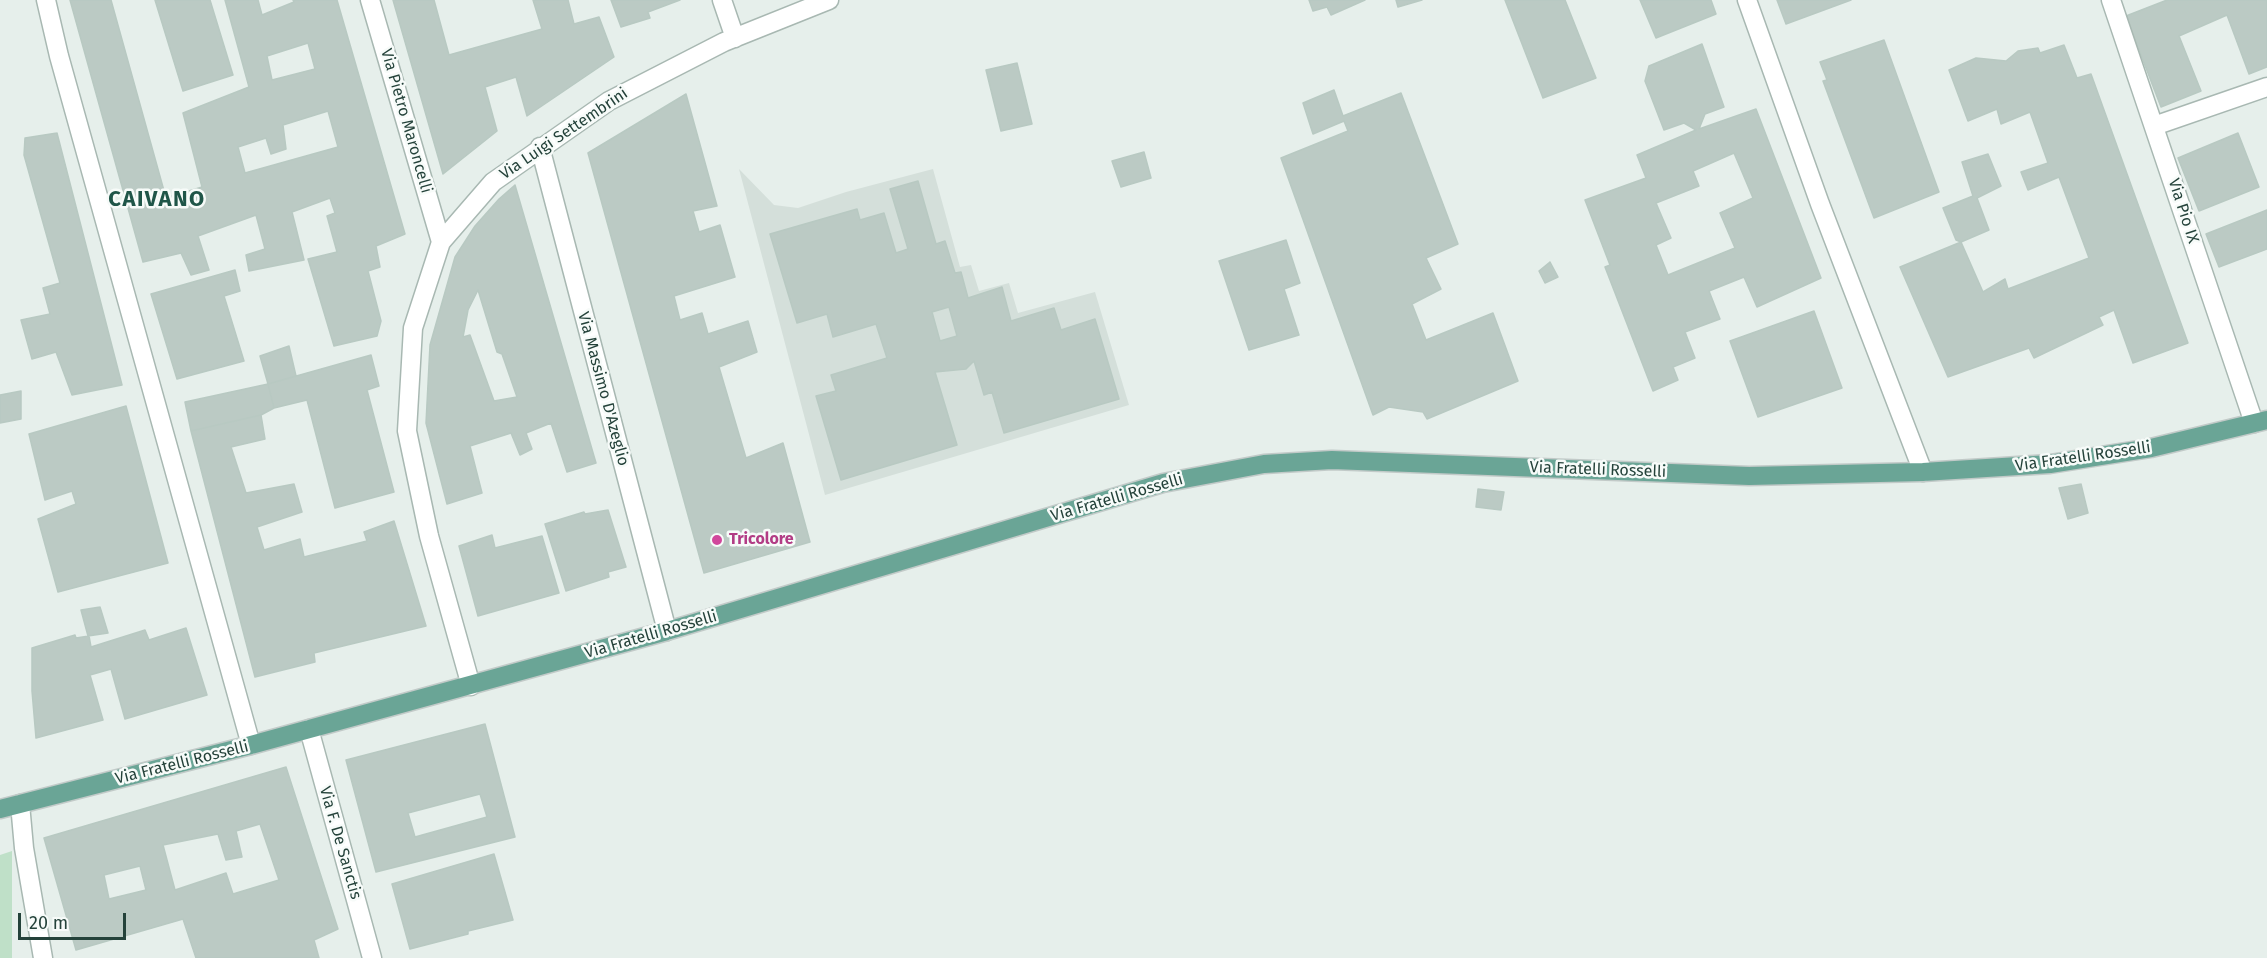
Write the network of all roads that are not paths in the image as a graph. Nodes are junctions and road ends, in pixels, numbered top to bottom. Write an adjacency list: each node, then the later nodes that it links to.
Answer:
1 (46, 0): 17 (street)
2 (370, 0): 11 (street, Via Pietro Maroncelli)
3 (722, 0): 7 (street)
4 (829, 0): 7 (street, Via Luigi Settembrini)
5 (1747, 0): 13 (street)
6 (2111, 0): 9 (street, Via Pio IX)
7 (735, 38): 10 (street, Via Luigi Settembrini)
8 (2267, 87): 9 (street)
9 (2154, 126): 12 (street, Via Pio IX)
10 (540, 147): 11 (street, Via Luigi Settembrini); 14 (street, Via Massimo D'Azeglio)
11 (441, 242): 15 (street, Via Luigi Settembrini)
12 (2260, 422): 13 (main road, Via Fratelli Rosselli)
13 (1923, 472): 14 (main road, Via Fratelli Rosselli)
14 (668, 631): 15 (main road, Via Fratelli Rosselli)
15 (471, 686): 16 (main road, Via Fratelli Rosselli)
16 (309, 729): 17 (main road, Via Fratelli Rosselli); 21 (street, Via F. De Sanctis)
17 (251, 745): 18 (main road, Via Fratelli Rosselli)
18 (20, 804): 19 (main road, Via Fratelli Rosselli); 20 (street)
19 (0, 809)
20 (44, 958)
21 (372, 958)

